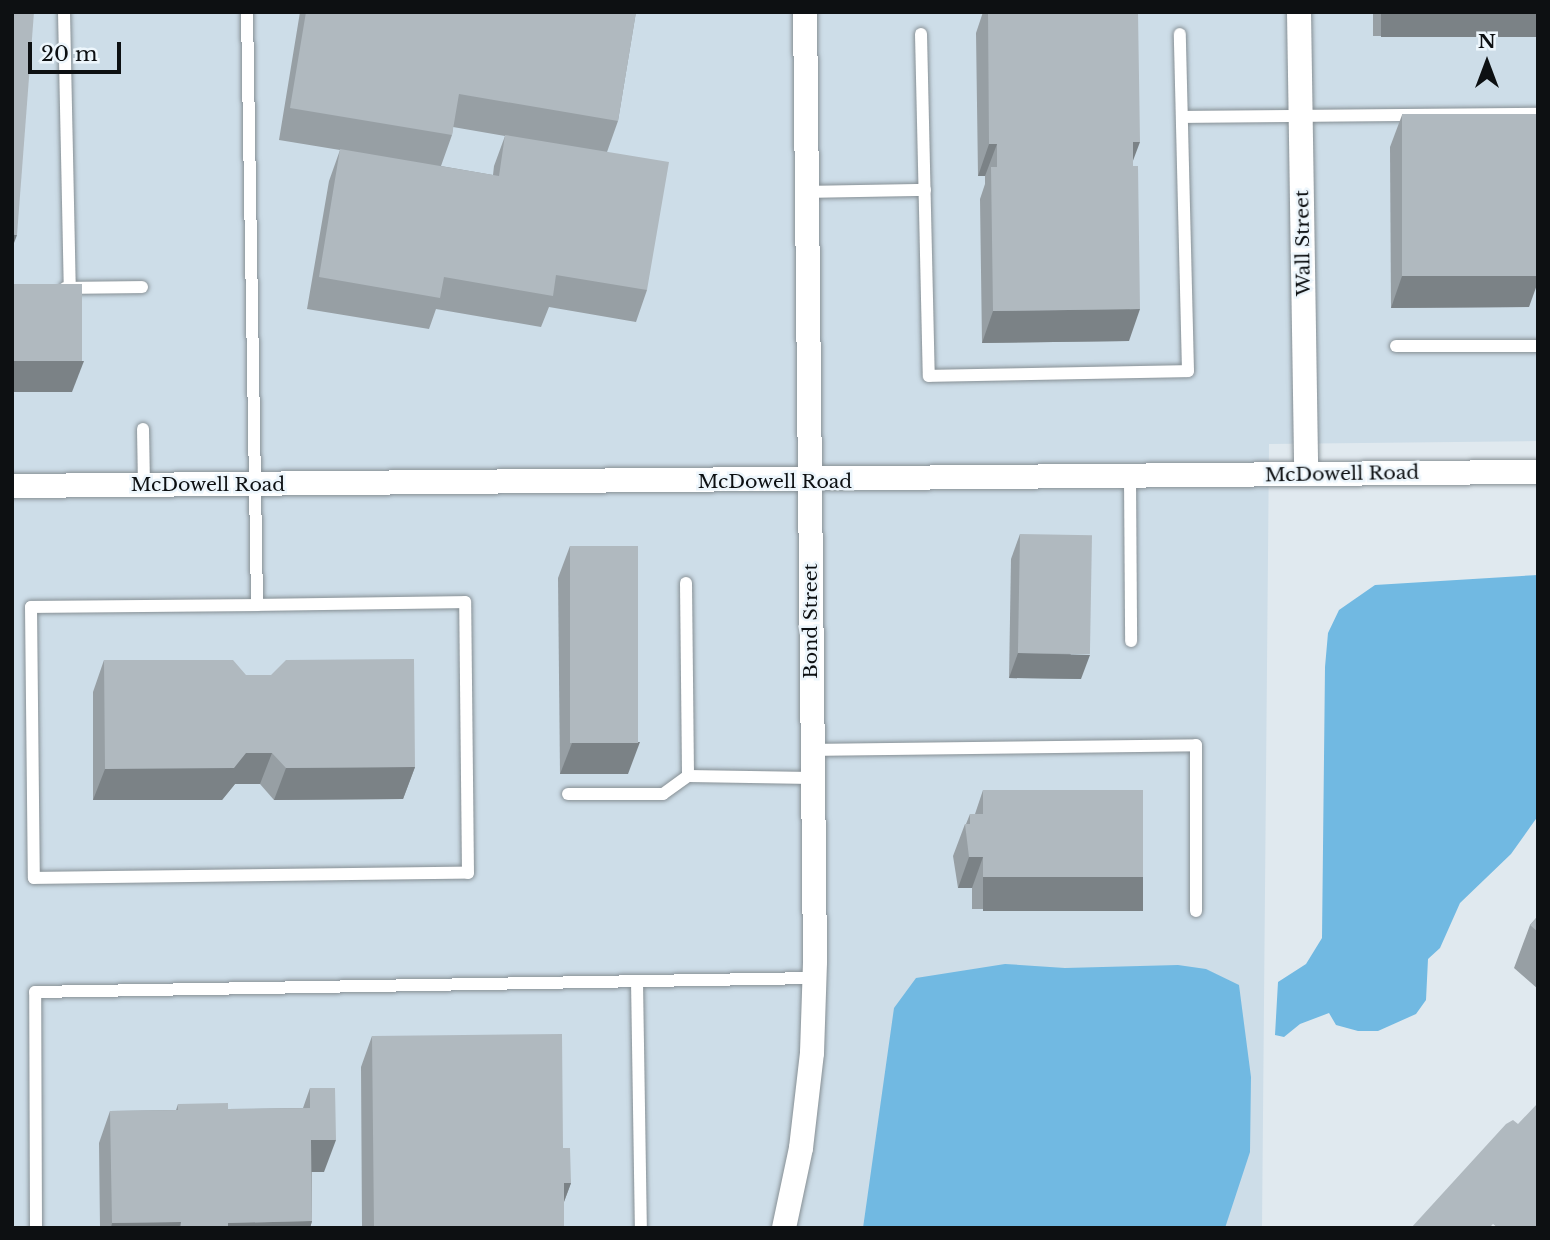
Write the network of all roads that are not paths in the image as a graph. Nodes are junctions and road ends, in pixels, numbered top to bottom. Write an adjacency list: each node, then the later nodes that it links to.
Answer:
1 (64, 12): 14 (lane)
2 (247, 12): 22 (lane)
3 (805, 12): 11 (street, Bond Street)
4 (1299, 12): 7 (street, Wall Street)
5 (921, 34): 10 (lane)
6 (1180, 34): 9 (lane)
7 (1301, 114): 8 (lane); 9 (lane); 19 (street, Wall Street)
8 (1538, 114)
9 (1182, 117): 10 (lane)
10 (925, 190): 11 (lane)
11 (808, 192): 21 (street, Bond Street)
12 (142, 287): 14 (lane)
13 (47, 288): 14 (lane)
14 (71, 288)
15 (1396, 346): 16 (lane)
16 (1538, 346)
17 (143, 429): 24 (lane)
18 (1538, 472): 19 (street, McDowell Road)
19 (1306, 474): 20 (street, McDowell Road)
20 (1130, 478): 21 (street, McDowell Road); 27 (lane)
21 (810, 482): 22 (street, McDowell Road); 28 (street, Bond Street)
22 (256, 485): 24 (street, McDowell Road); 26 (lane)
23 (12, 486): 24 (street, McDowell Road)
24 (144, 486)
25 (686, 583): 29 (lane)
26 (257, 605): 26 (lane)
27 (1131, 641)
28 (812, 750): 30 (street, Bond Street); 32 (lane)
29 (688, 776): 30 (lane); 31 (lane)
30 (812, 778): 33 (street, Bond Street)
31 (568, 794)
32 (1196, 911)
33 (814, 978): 34 (lane); 37 (street, Bond Street)
34 (637, 981): 35 (lane); 36 (lane)
35 (36, 1228)
36 (642, 1228)
37 (784, 1228)

